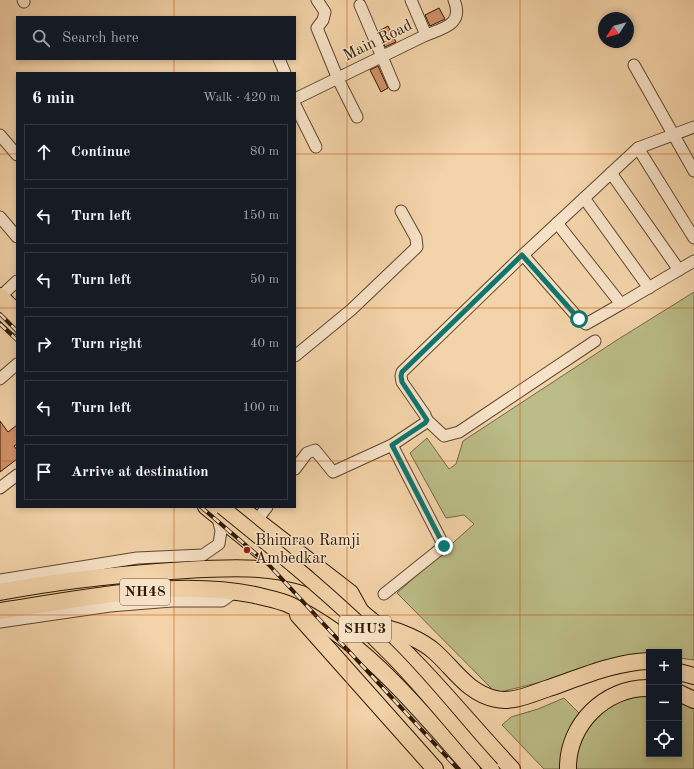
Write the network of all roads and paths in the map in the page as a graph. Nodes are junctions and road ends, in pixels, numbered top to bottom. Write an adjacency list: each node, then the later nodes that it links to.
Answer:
1 (317, 0): 10 (street)
2 (411, 0): 5 (street)
3 (454, 0): 5 (street, Main Road)
4 (360, 5): 6 (street)
5 (426, 35): 6 (street, Main Road)
6 (382, 57): 10 (street, Main Road); 11 (street)
7 (279, 60): 9 (street)
8 (634, 65): 17 (street)
9 (285, 72)
10 (338, 79): 12 (street, Main Road); 14 (street)
11 (394, 85)
12 (296, 100)
13 (296, 102): 18 (street)
14 (357, 117)
15 (694, 127): 17 (street)
16 (0, 135): 20 (street)
17 (673, 135): 19 (street); 21 (street)
18 (316, 147)
19 (638, 148): 22 (street); 28 (street)
20 (16, 154)
21 (694, 171)
22 (612, 173): 23 (street); 31 (street)
23 (584, 198): 26 (street); 33 (street)
24 (401, 211): 42 (street)
25 (0, 216): 27 (street)
26 (557, 223): 29 (street); 35 (street)
27 (16, 236)
28 (694, 238)
29 (522, 255): 35 (street); 45 (street)
30 (694, 261): 31 (street)
31 (679, 270): 33 (street)
32 (16, 282): 34 (street)
33 (649, 288): 35 (street)
34 (0, 295): 37 (main road)
35 (621, 304)
36 (0, 311): 39 (main road)
37 (16, 311)
38 (0, 322): 40 (main road)
39 (16, 326)
40 (16, 337)
41 (595, 341): 45 (street)
42 (296, 355)
43 (16, 365): 44 (street)
44 (0, 379)
45 (427, 420): 46 (street)
46 (392, 445): 47 (street); 60 (street)
47 (296, 468)
48 (16, 476): 49 (street)
49 (0, 488)
50 (208, 508): 53 (main road)
51 (242, 508): 54 (main road, SHU3)
52 (265, 508): 54 (street)
53 (220, 513): 55 (main road); 56 (street); 78 (main road, SHU3, bridge)
54 (257, 520): 55 (main road, SHU3)
55 (294, 549): 63 (main road, SHU3)
56 (193, 563): 57 (street); 59 (highway, NH48); 63 (highway, NH48)
57 (0, 580)
58 (236, 591): 61 (highway, NH48); 62 (highway, NH48); 64 (street)
59 (0, 592)
60 (384, 594)
61 (289, 604): 76 (highway); 77 (highway, NH48)
62 (0, 611)
63 (363, 614): 65 (highway, NH48)
64 (0, 622)
65 (377, 626): 66 (highway, NH48); 67 (highway)
66 (409, 655): 70 (highway); 79 (highway, NH48)
67 (646, 661)
68 (682, 664): 69 (highway)
69 (694, 666)
70 (646, 668)
71 (682, 673): 72 (highway)
72 (694, 676)
73 (646, 688): 80 (highway)
74 (682, 694): 75 (highway)
75 (694, 700)
76 (435, 769)
77 (472, 769)
78 (492, 769)
79 (512, 769)
80 (568, 769)

